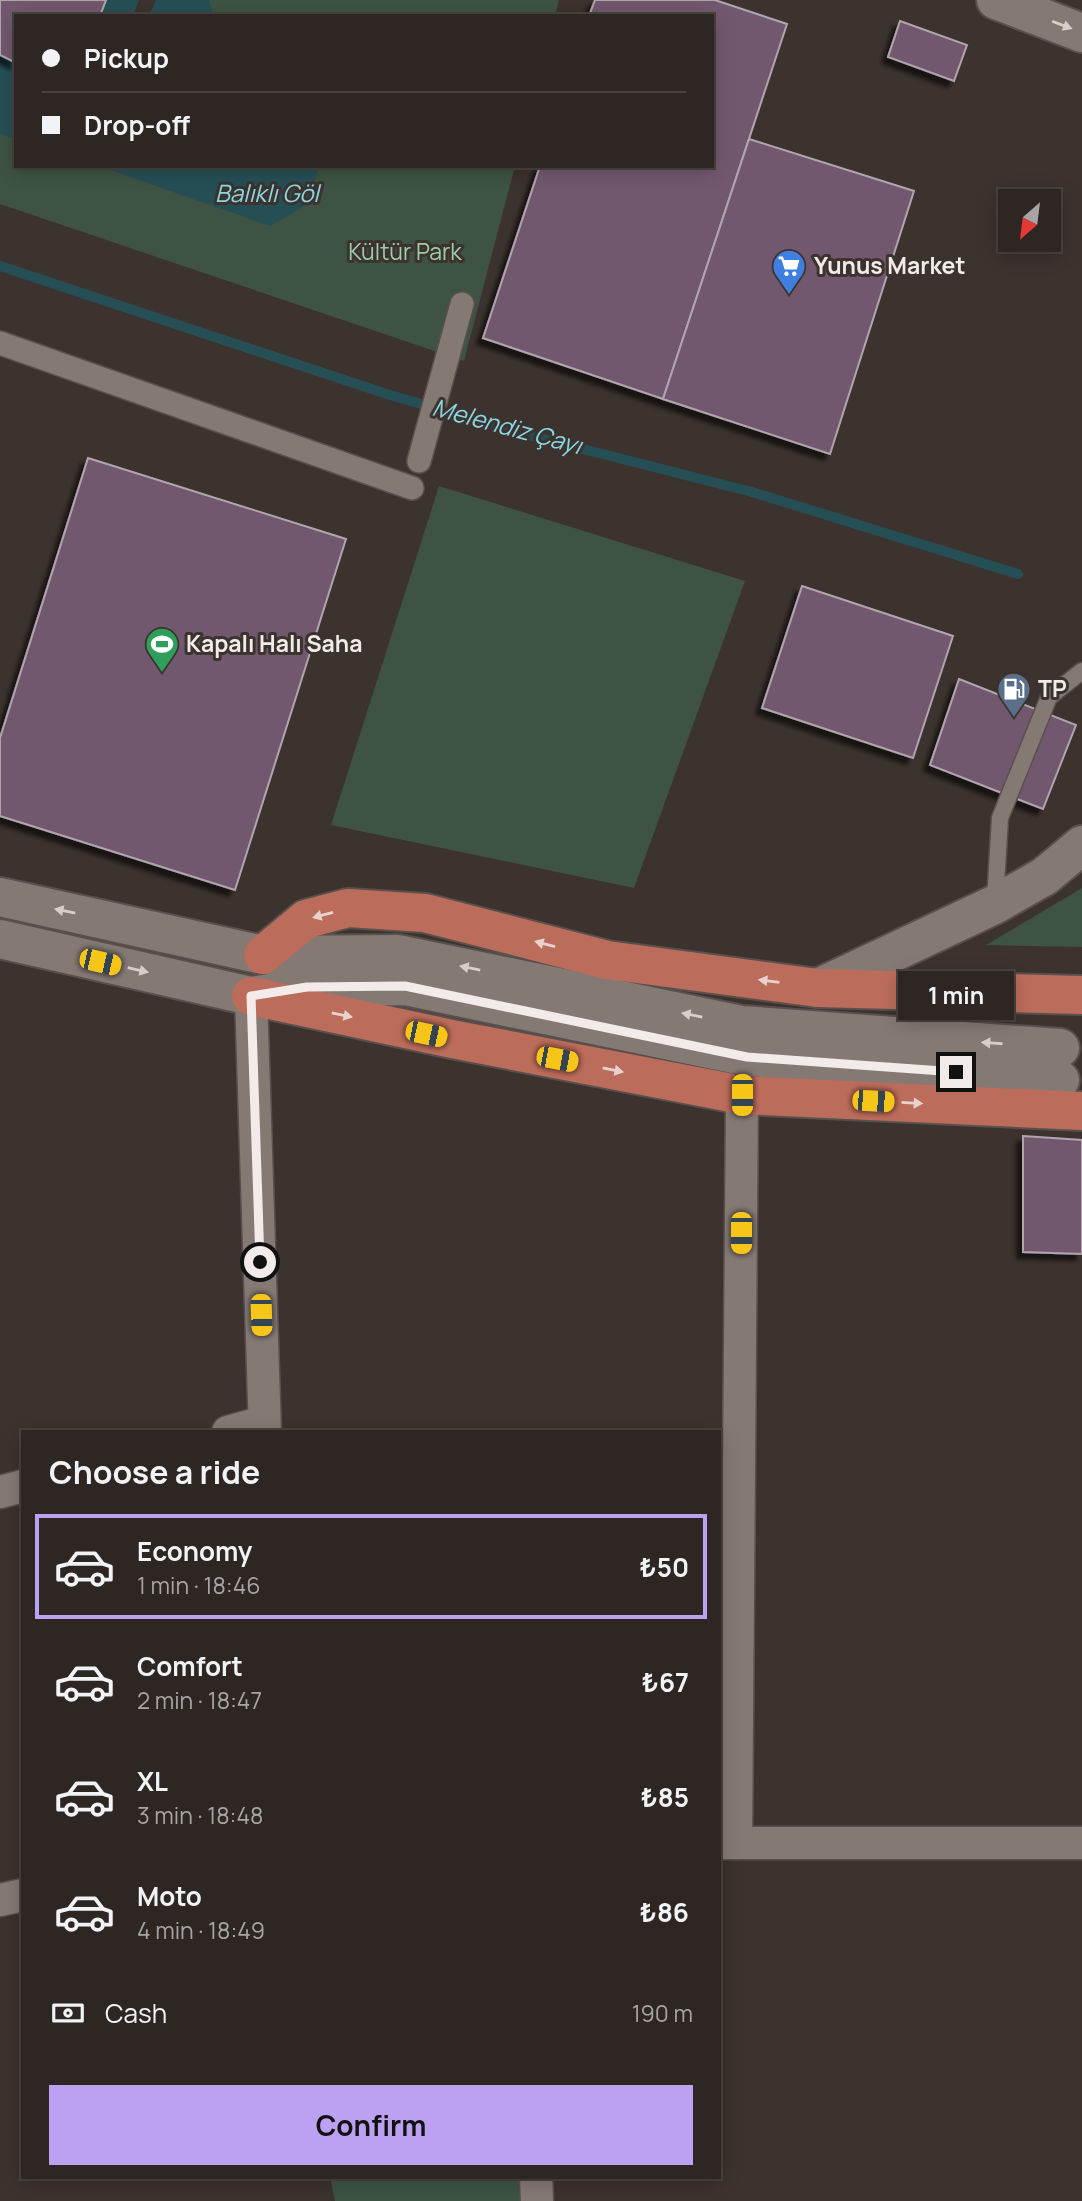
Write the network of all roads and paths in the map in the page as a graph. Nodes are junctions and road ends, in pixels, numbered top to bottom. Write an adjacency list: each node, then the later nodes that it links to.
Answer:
1 (996, 0): 2 (main road, one-way to 2)
2 (1082, 33)
3 (462, 304): 5 (street)
4 (0, 343): 6 (street)
5 (419, 461)
6 (412, 488)
7 (1082, 671): 10 (lane)
8 (1082, 845): 10 (main road)
9 (0, 897): 12 (main road, one-way to 9)
10 (994, 905): 13 (main road)
11 (0, 939): 15 (main road, one-way to 15)
12 (262, 955): 13 (highway, one-way to 12); 15 (main road, one-way to 12)
13 (818, 988): 14 (highway)
14 (1082, 995)
15 (251, 996): 16 (highway, one-way to 16); 18 (street)
16 (742, 1095): 17 (highway, one-way to 17); 22 (street)
17 (1082, 1111)
18 (264, 1427): 19 (street)
19 (242, 1430)
20 (21, 1487): 21 (street)
21 (0, 1492)
22 (728, 1843): 23 (street)
23 (1082, 1843)
24 (21, 1895): 25 (street)
25 (0, 1900)
26 (536, 2179): 27 (street)
27 (537, 2201)

